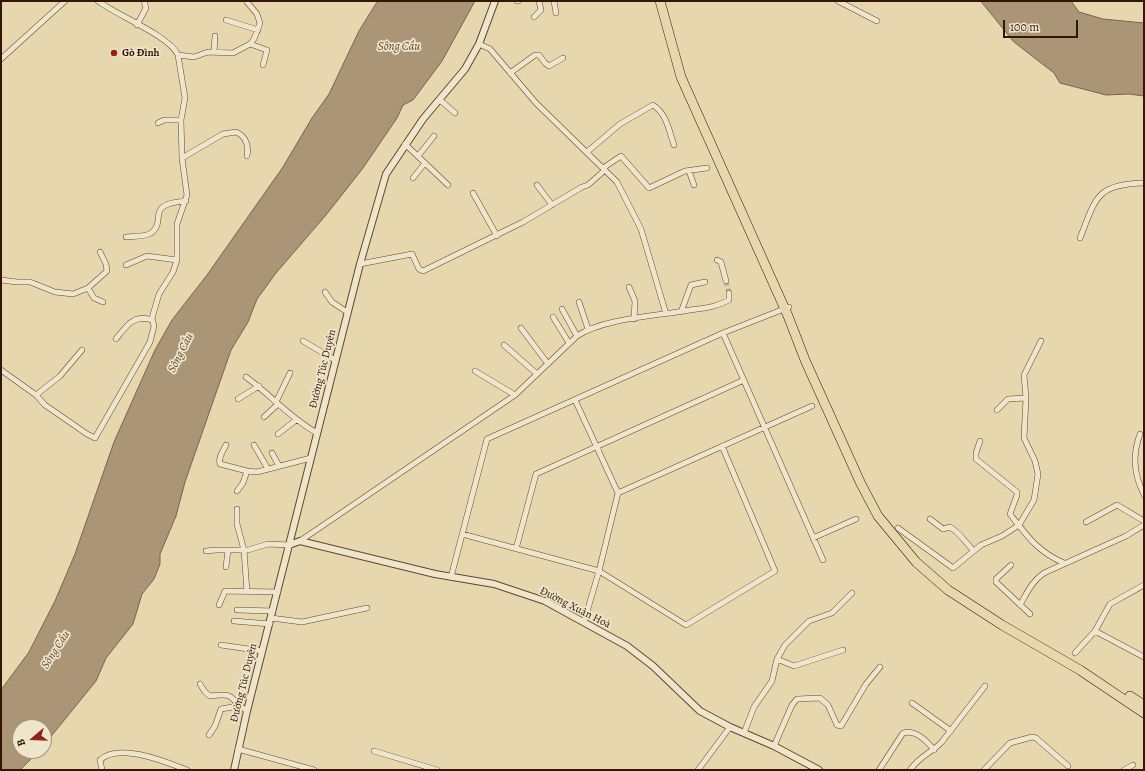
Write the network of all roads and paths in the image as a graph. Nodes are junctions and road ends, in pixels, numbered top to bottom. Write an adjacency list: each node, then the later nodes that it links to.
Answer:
1 (65, 1): 23 (street)
2 (98, 1): 15 (street)
3 (144, 1): 15 (street)
4 (495, 1): 19 (street, Đường Túc Duyên)
5 (539, 1): 12 (street)
6 (554, 1): 11 (street)
7 (660, 1): 66 (highway)
8 (666, 1): 66 (highway)
9 (838, 1): 14 (street)
10 (247, 2): 16 (street)
11 (556, 13)
12 (534, 17)
13 (226, 20): 16 (street)
14 (877, 21)
15 (137, 25): 21 (street)
16 (258, 30): 18 (street)
17 (215, 36): 20 (street)
18 (250, 44): 20 (street); 24 (street)
19 (479, 44): 25 (street); 26 (street, Đường Túc Duyên)
20 (214, 52): 21 (street)
21 (178, 55): 28 (street)
22 (563, 58): 25 (street)
23 (1, 59)
24 (263, 65)
25 (510, 73): 33 (street)
26 (440, 100): 27 (street); 31 (street, Đường Túc Duyên)
27 (455, 114)
28 (181, 120): 29 (street); 36 (street)
29 (158, 123)
30 (434, 136): 35 (street)
31 (405, 144): 35 (street); 55 (street, Đường Túc Duyên)
32 (674, 145): 33 (street)
33 (587, 152): 38 (street)
34 (247, 156): 36 (street)
35 (418, 156): 37 (street)
36 (182, 158): 47 (street)
37 (425, 163): 41 (street); 45 (street)
38 (604, 168): 40 (street); 48 (street); 70 (street)
39 (707, 168): 40 (street)
40 (689, 171): 44 (street)
41 (413, 178)
42 (1144, 183): 51 (street)
43 (537, 185): 48 (street)
44 (694, 185)
45 (448, 186)
46 (473, 193): 49 (street)
47 (186, 201): 50 (street); 53 (street)
48 (552, 205): 49 (street)
49 (497, 236): 55 (street)
50 (126, 237)
51 (1080, 238)
52 (100, 252): 61 (street)
53 (177, 260): 56 (street); 73 (street)
54 (717, 260): 58 (street)
55 (360, 264): 68 (street, Đường Túc Duyên)
56 (126, 265)
57 (1, 280): 61 (street)
58 (726, 281)
59 (705, 282): 69 (street)
60 (629, 287): 72 (street)
61 (88, 288): 64 (street)
62 (325, 292): 68 (street)
63 (729, 293): 69 (street)
64 (103, 302)
65 (579, 302): 75 (street)
66 (787, 308): 76 (street); 167 (highway); 170 (highway)
67 (562, 309): 77 (street)
68 (347, 312): 84 (street, Đường Túc Duyên)
69 (681, 312): 70 (street)
70 (666, 314): 72 (street)
71 (553, 317): 81 (street)
72 (634, 319): 75 (street)
73 (152, 320): 78 (street); 93 (street)
74 (521, 328): 85 (street)
75 (588, 329): 77 (street)
76 (723, 333): 91 (street); 97 (street)
77 (577, 336): 81 (street)
78 (116, 339)
79 (304, 340): 84 (street)
80 (1041, 341): 95 (street)
81 (570, 343): 85 (street)
82 (504, 345): 89 (street)
83 (82, 350): 93 (street)
84 (335, 360): 104 (street, Đường Túc Duyên)
85 (548, 364): 89 (street)
86 (1, 370): 93 (street)
87 (475, 371): 94 (street)
88 (290, 374): 98 (street)
89 (537, 374): 94 (street)
90 (246, 377): 92 (street)
91 (744, 380): 103 (street); 111 (street)
92 (259, 386): 96 (street); 98 (street)
93 (36, 395)
94 (515, 395): 130 (street)
95 (1026, 398): 100 (street); 125 (street)
96 (238, 399)
97 (575, 400): 111 (street); 128 (street)
98 (277, 403): 101 (street); 102 (street)
99 (812, 406): 103 (street)
100 (997, 410)
101 (264, 417)
102 (296, 420): 104 (street); 105 (street)
103 (764, 427): 110 (street); 129 (street)
104 (317, 433): 113 (street, Đường Túc Duyên)
105 (278, 434)
106 (1140, 434): 119 (street)
107 (980, 441): 125 (street)
108 (226, 445): 116 (street)
109 (254, 445): 115 (street)
110 (722, 446): 118 (street); 141 (street)
111 (596, 447): 118 (street); 132 (street)
112 (272, 453): 114 (street)
113 (311, 458): 114 (street); 131 (street, Đường Túc Duyên)
114 (279, 466): 115 (street)
115 (268, 469): 116 (street)
116 (247, 471): 117 (street)
117 (237, 491)
118 (618, 493): 141 (street)
119 (1144, 495)
120 (237, 508): 134 (street)
121 (856, 519): 129 (street)
122 (930, 519): 135 (street)
123 (1086, 522): 124 (street)
124 (1144, 522)
125 (1019, 525): 135 (street); 138 (street)
126 (1144, 525): 138 (street)
127 (898, 528): 135 (street)
128 (462, 534): 132 (street); 142 (street)
129 (814, 538): 137 (street)
130 (300, 541): 131 (street); 142 (street, Đường Xuân Hoà)
131 (288, 545): 134 (street); 145 (street, Đường Túc Duyên)
132 (516, 549): 141 (street)
133 (228, 550): 134 (street); 136 (street); 140 (street)
134 (244, 550): 144 (street)
135 (973, 550)
136 (206, 551)
137 (823, 560)
138 (1064, 563): 148 (street)
139 (1012, 565): 148 (street)
140 (226, 567)
141 (599, 571): 155 (street)
142 (451, 577): 155 (street, Đường Xuân Hoà)
143 (1144, 585): 156 (street)
144 (247, 592): 145 (street); 147 (street)
145 (278, 592): 151 (street, Đường Túc Duyên)
146 (852, 592): 162 (street)
147 (219, 605)
148 (1020, 605): 152 (street)
149 (367, 608): 154 (street)
150 (237, 610): 151 (street)
151 (273, 611): 154 (street, Đường Túc Duyên)
152 (1030, 614)
153 (234, 621): 154 (street)
154 (270, 621): 159 (street, Đường Túc Duyên)
155 (584, 622): 171 (street, Đường Xuân Hoà)
156 (1094, 631): 160 (street); 161 (street)
157 (221, 645): 159 (street)
158 (843, 650): 162 (street)
159 (262, 651): 169 (street, Đường Túc Duyên)
160 (1075, 652)
161 (1144, 657)
162 (777, 659): 173 (street)
163 (880, 667): 175 (street)
164 (200, 684): 168 (street)
165 (985, 686): 172 (street)
166 (912, 703): 172 (street)
167 (1144, 705)
168 (238, 706): 169 (street); 174 (street)
169 (247, 711): 176 (street, Đường Túc Duyên)
170 (1144, 713)
171 (730, 727): 173 (street, Đường Xuân Hoà); 186 (street)
172 (951, 731): 177 (street)
173 (744, 733): 175 (street, Đường Xuân Hoà)
174 (209, 735)
175 (774, 746): 187 (street, Đường Xuân Hoà)
176 (238, 749): 183 (street, Đường Túc Duyên); 184 (street)
177 (934, 750): 188 (street); 189 (street)
178 (374, 751): 185 (street)
179 (1133, 765): 191 (street)
180 (1068, 766): 190 (street)
181 (102, 770): 182 (street)
182 (187, 770)
183 (234, 770)
184 (314, 770)
185 (437, 770)
186 (698, 770)
187 (819, 770)
188 (879, 770)
189 (910, 770)
190 (984, 770)
191 (1124, 770)

